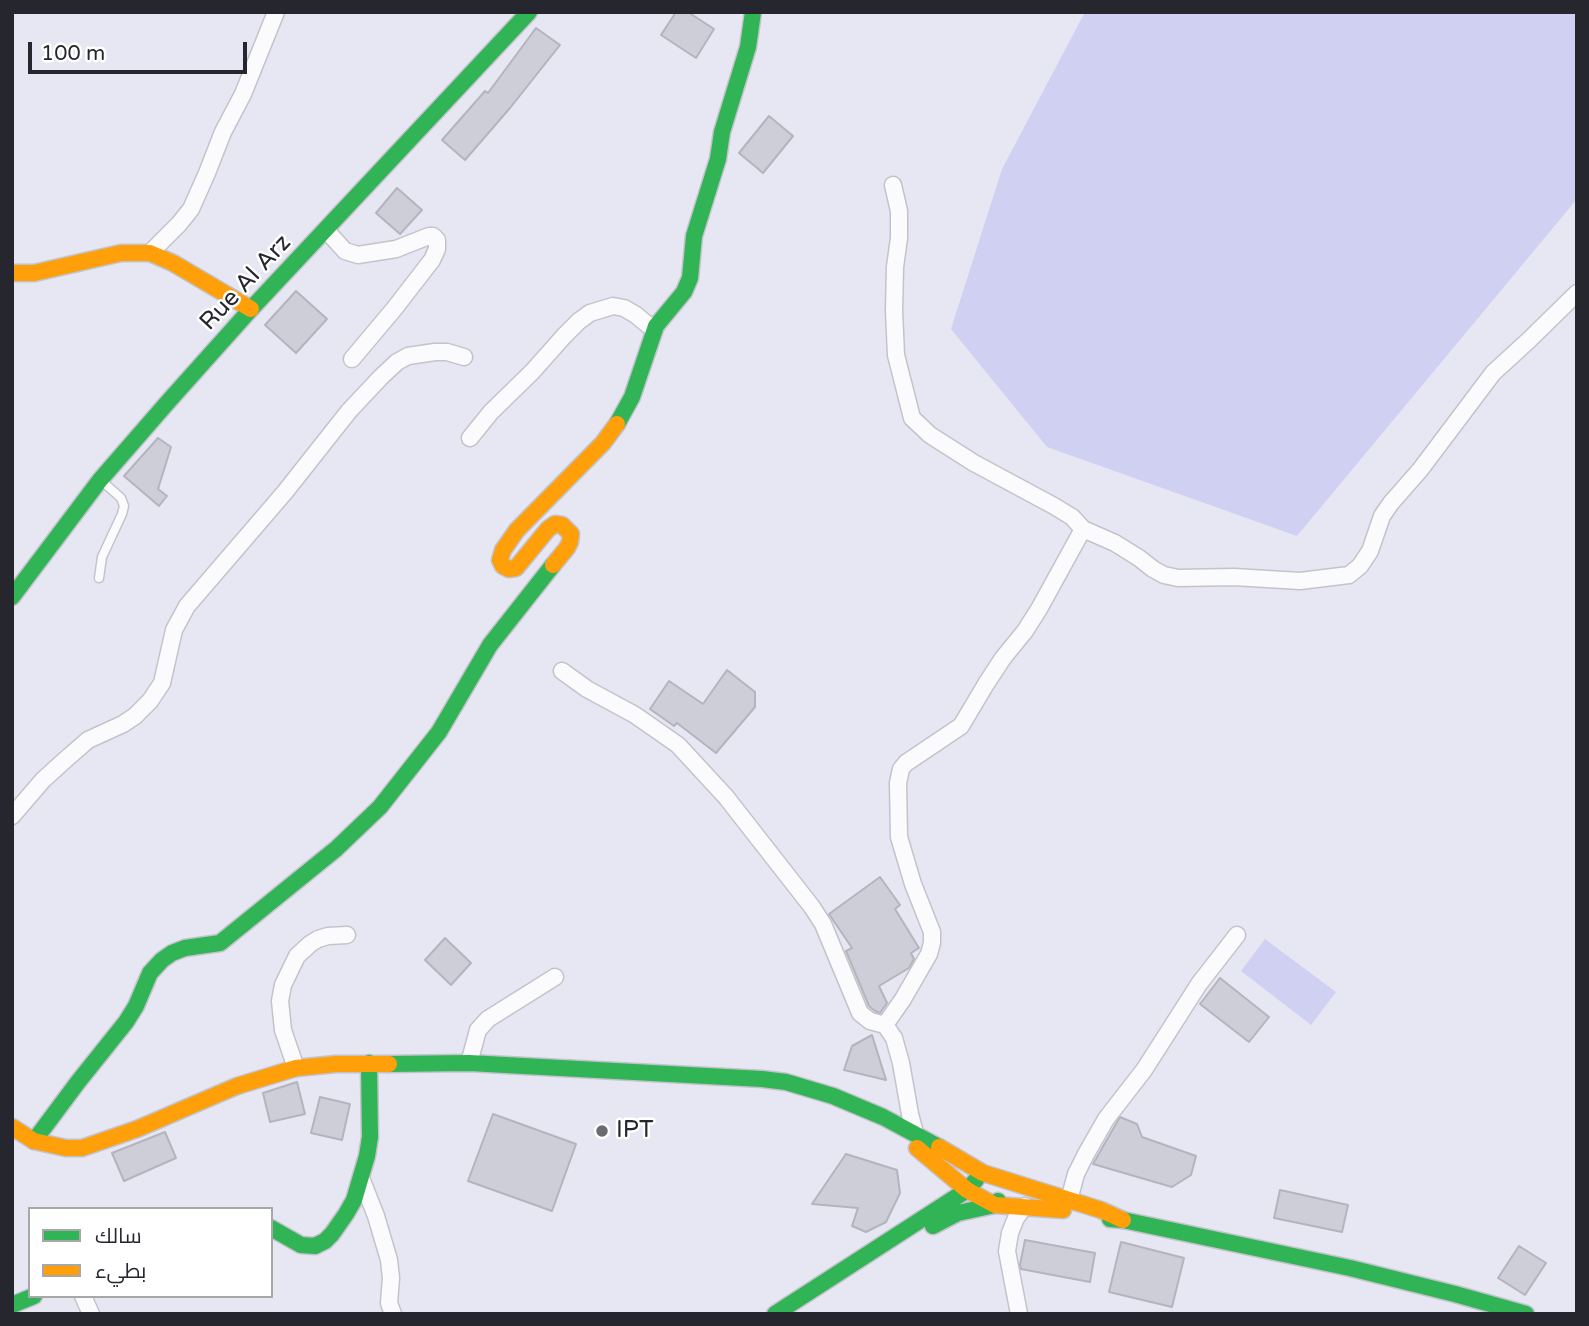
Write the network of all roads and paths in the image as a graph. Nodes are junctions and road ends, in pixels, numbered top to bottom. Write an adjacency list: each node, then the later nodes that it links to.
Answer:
1 (276, 12): 6 (street)
2 (529, 12): 5 (main road, Rue Al Arz)
3 (753, 12): 10 (main road)
4 (893, 184): 15 (street)
5 (326, 230): 9 (main road, Rue Al Arz); 12 (street)
6 (150, 253): 7 (main road); 9 (main road)
7 (12, 273)
8 (1577, 293): 15 (street)
9 (251, 309): 14 (main road, Rue Al Arz)
10 (656, 326): 13 (street); 30 (main road)
11 (464, 357): 19 (street)
12 (352, 359)
13 (470, 439)
14 (100, 480): 16 (lane); 17 (main road, Rue Al Arz)
15 (1083, 528): 23 (street)
16 (99, 578)
17 (12, 597)
18 (562, 671): 23 (street)
19 (12, 816)
20 (346, 935): 26 (street)
21 (1237, 935): 35 (street)
22 (555, 977): 25 (street)
23 (885, 1025): 29 (street)
24 (369, 1063): 25 (main road); 26 (main road); 32 (main road)
25 (469, 1063): 27 (main road)
26 (296, 1068): 30 (main road)
27 (871, 1111): 29 (main road); 34 (main road)
28 (12, 1127): 30 (main road)
29 (915, 1133): 31 (main road)
30 (34, 1141)
31 (983, 1173): 33 (main road); 34 (main road)
32 (361, 1178): 39 (main road); 45 (street)
33 (1011, 1183): 35 (main road); 36 (main road)
34 (967, 1190): 36 (main road); 40 (main road)
35 (1069, 1200): 38 (main road)
36 (995, 1205): 37 (main road); 40 (main road)
37 (1025, 1206): 38 (main road); 47 (street)
38 (1123, 1220): 48 (main road)
39 (273, 1229)
40 (834, 1277): 46 (main road)
41 (28, 1298): 43 (main road)
42 (84, 1298): 44 (street)
43 (12, 1305)
44 (91, 1314)
45 (393, 1314)
46 (775, 1314)
47 (1018, 1314)
48 (1526, 1314)

